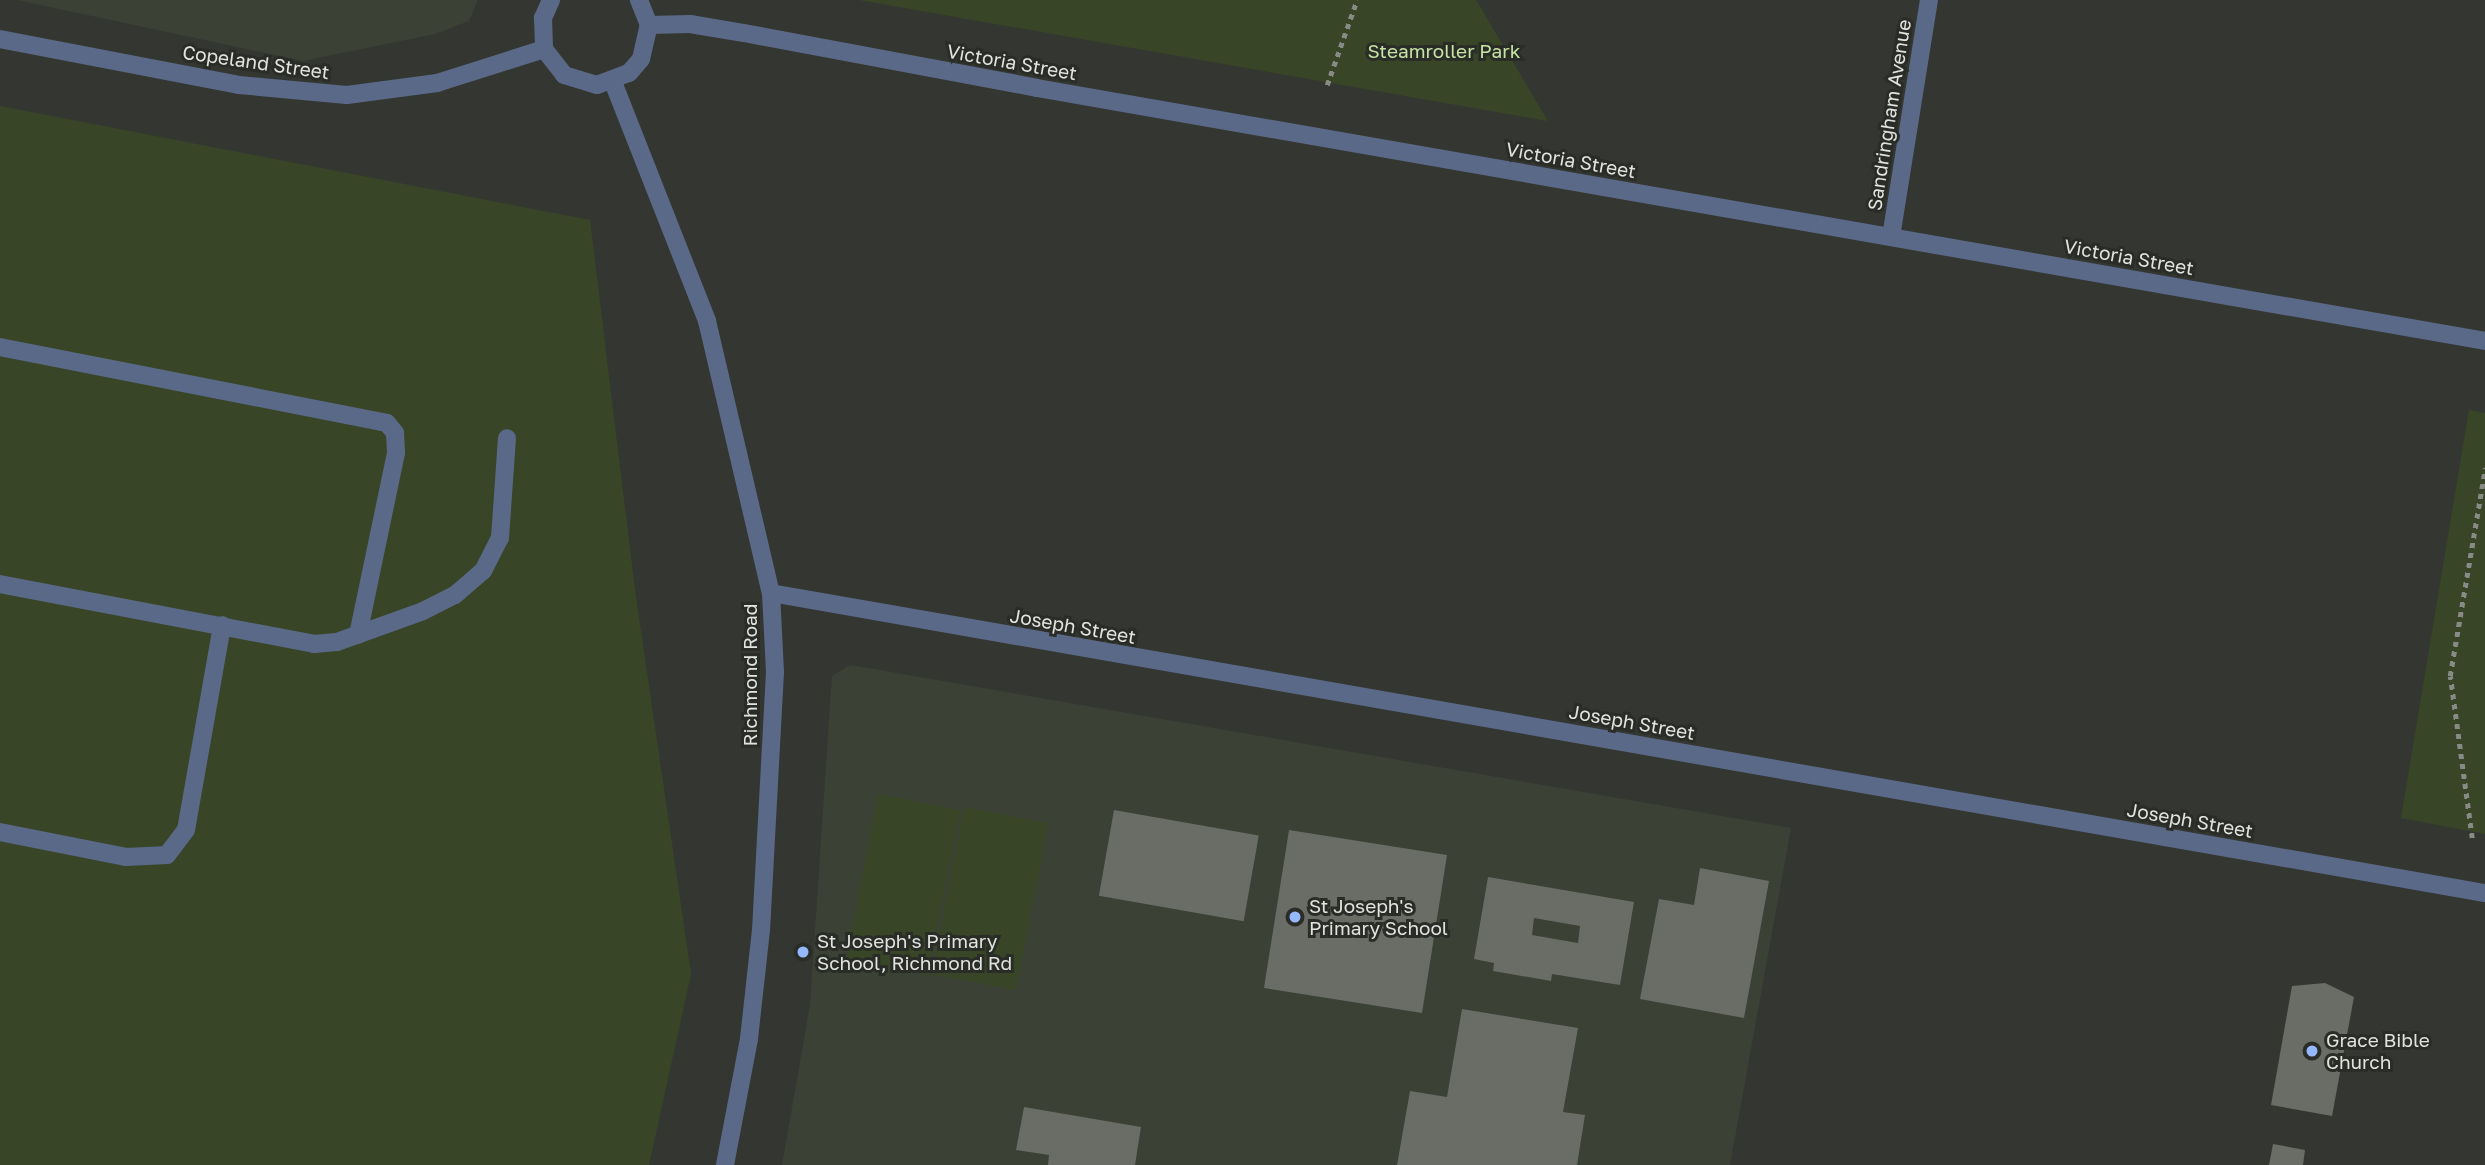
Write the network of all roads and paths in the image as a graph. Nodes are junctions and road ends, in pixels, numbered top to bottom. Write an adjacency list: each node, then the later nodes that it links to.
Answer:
1 (551, 0): 7 (street)
2 (639, 0): 5 (street)
3 (1357, 0): 9 (path)
4 (1929, 0): 10 (street, Sandringham Avenue)
5 (649, 25): 8 (street); 10 (street, Victoria Street)
6 (0, 38): 7 (street, Copeland Street)
7 (544, 49): 8 (street)
8 (613, 82): 16 (street, Richmond Road)
9 (1327, 85)
10 (1891, 237): 11 (street, Victoria Street)
11 (2485, 341)
12 (0, 348): 18 (street)
13 (507, 438): 18 (street)
14 (2485, 468): 20 (path)
15 (0, 584): 17 (street)
16 (771, 593): 21 (street, Joseph Street); 22 (street, Richmond Road)
17 (222, 625): 18 (street); 19 (street)
18 (358, 635)
19 (0, 832)
20 (2472, 838)
21 (2485, 893)
22 (725, 1165)

